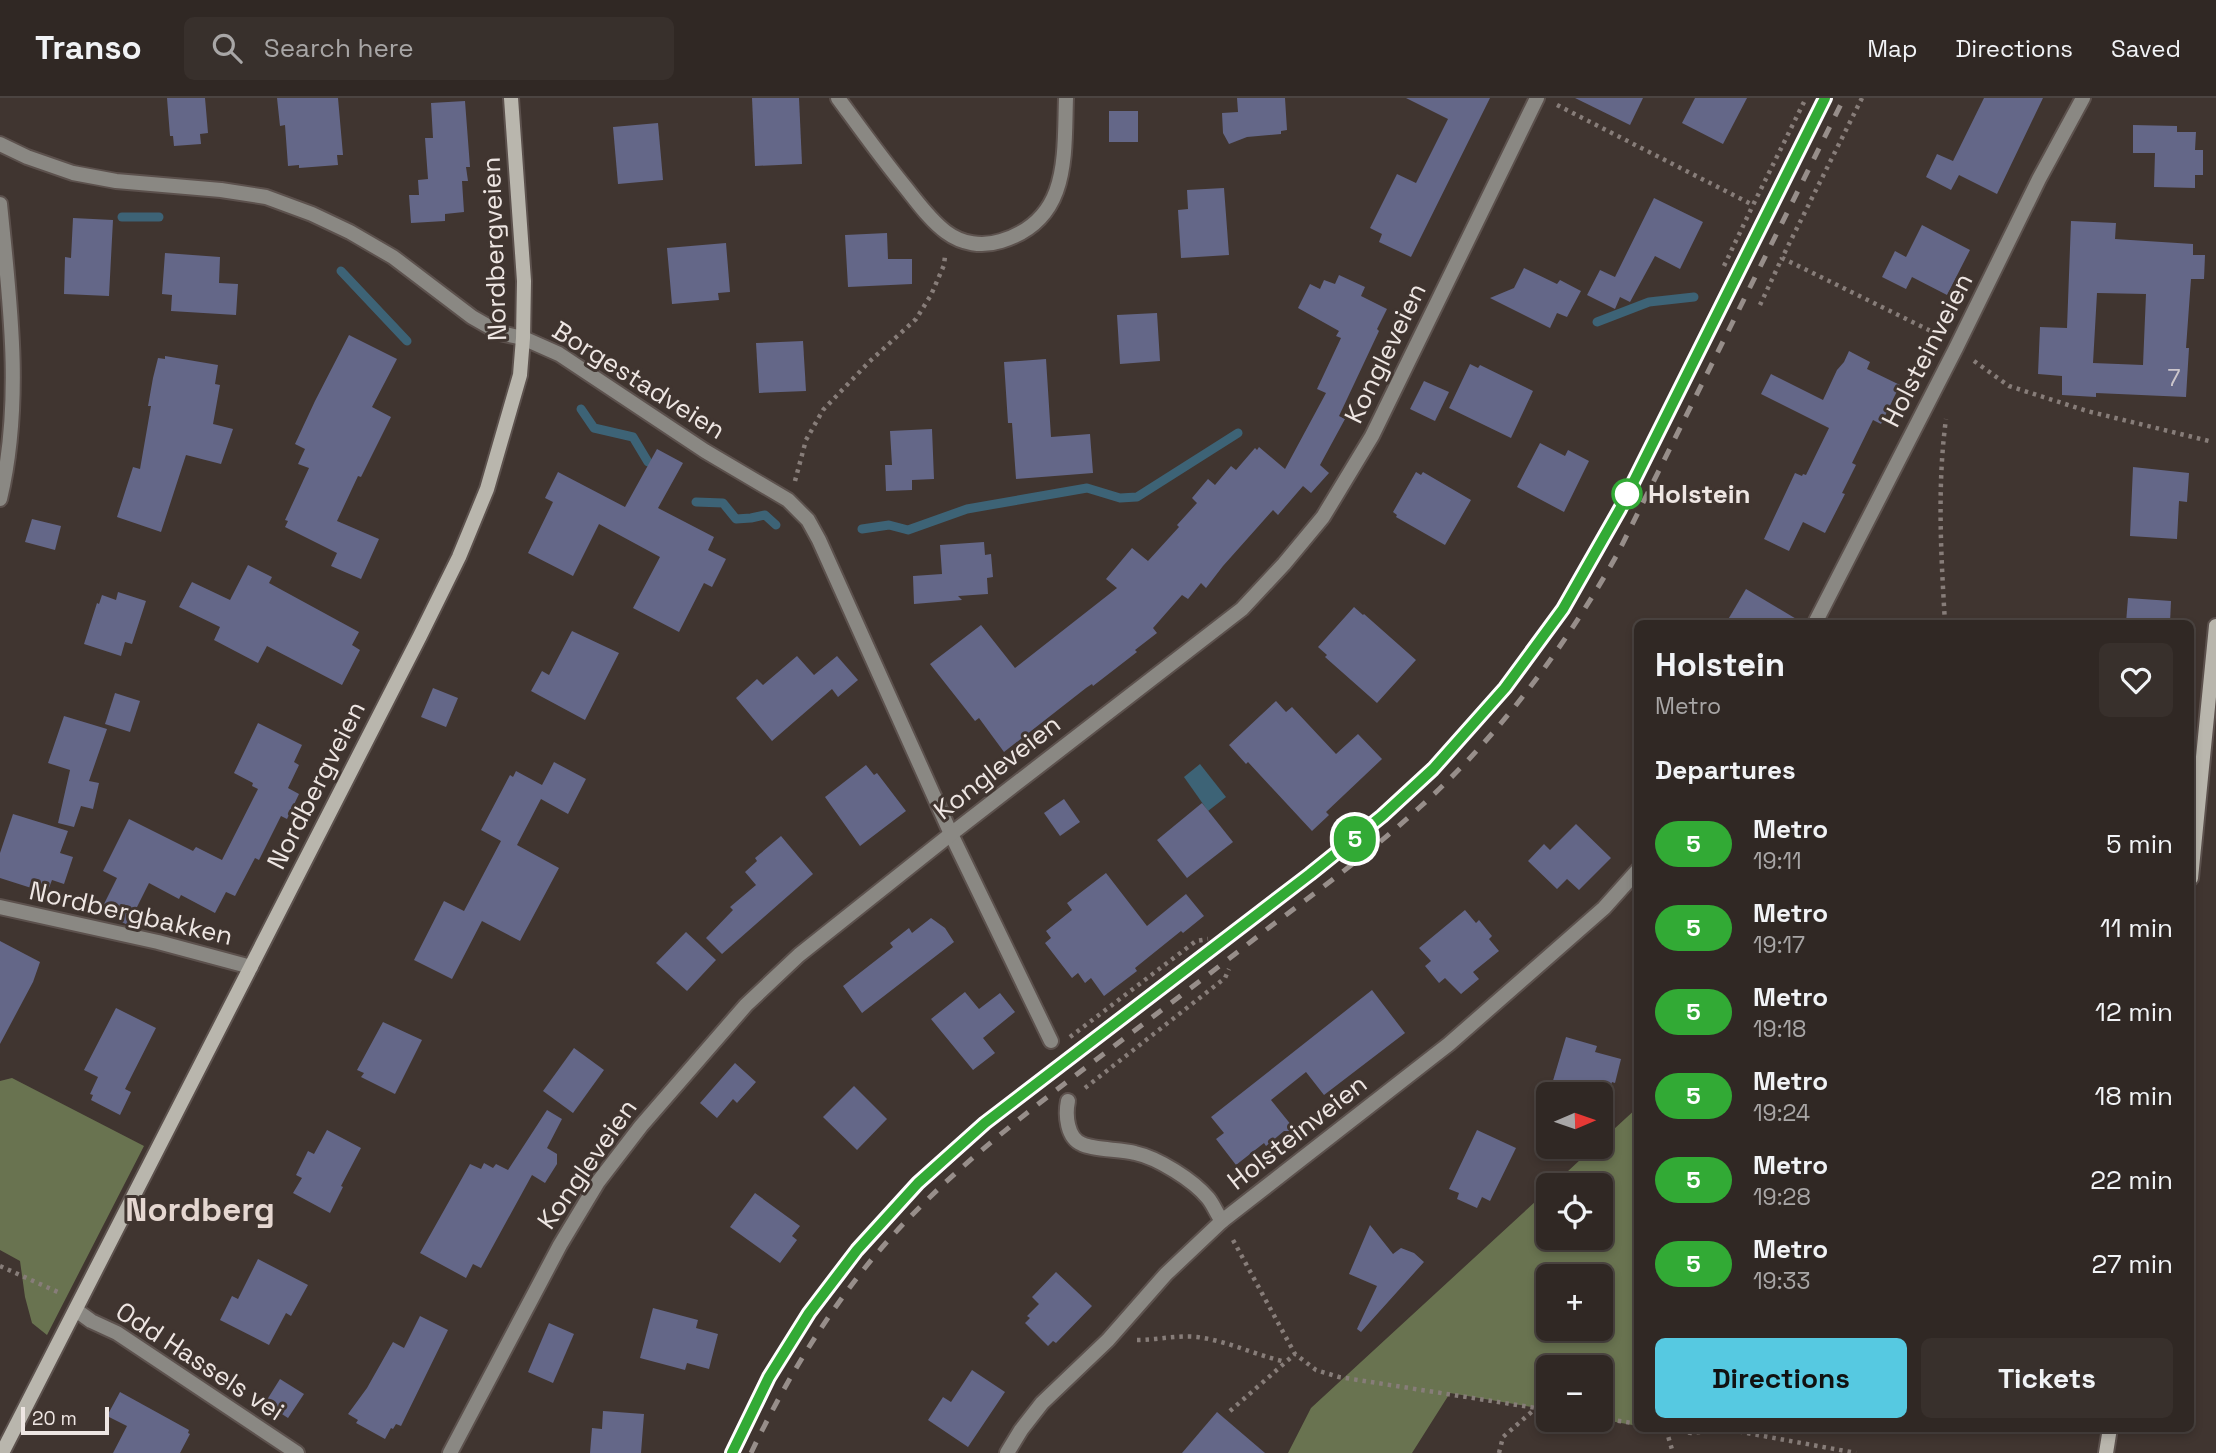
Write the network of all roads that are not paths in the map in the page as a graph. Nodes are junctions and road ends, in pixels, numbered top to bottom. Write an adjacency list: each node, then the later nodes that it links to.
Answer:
1 (511, 98): 8 (street, Nordbergveien)
2 (838, 98): 3 (street)
3 (1066, 98)
4 (1537, 98): 13 (street, Kongleveien)
5 (2083, 98): 10 (street, Holsteinveien)
6 (0, 145): 8 (street, Borgestadveien)
7 (0, 204): 9 (street)
8 (523, 338): 13 (street, Borgestadveien); 17 (street, Nordbergveien)
9 (0, 499)
10 (1817, 620)
11 (2216, 626): 12 (street)
12 (2214, 679): 14 (street)
13 (951, 834): 18 (street, Borgestadveien); 25 (street, Kongleveien)
14 (2194, 852)
15 (1634, 874): 20 (street, Holsteinveien)
16 (0, 907): 17 (street, Nordbergbakken)
17 (251, 967): 21 (street, Nordbergveien)
18 (1051, 1041)
19 (1068, 1101): 20 (street)
20 (1222, 1221): 26 (street, Holsteinveien)
21 (76, 1310): 23 (street, Nordbergveien); 24 (street, Odd Hassels vei)
22 (2109, 1432): 27 (street)
23 (2, 1453)
24 (297, 1453)
25 (450, 1453)
26 (1007, 1453)
27 (2106, 1453)

